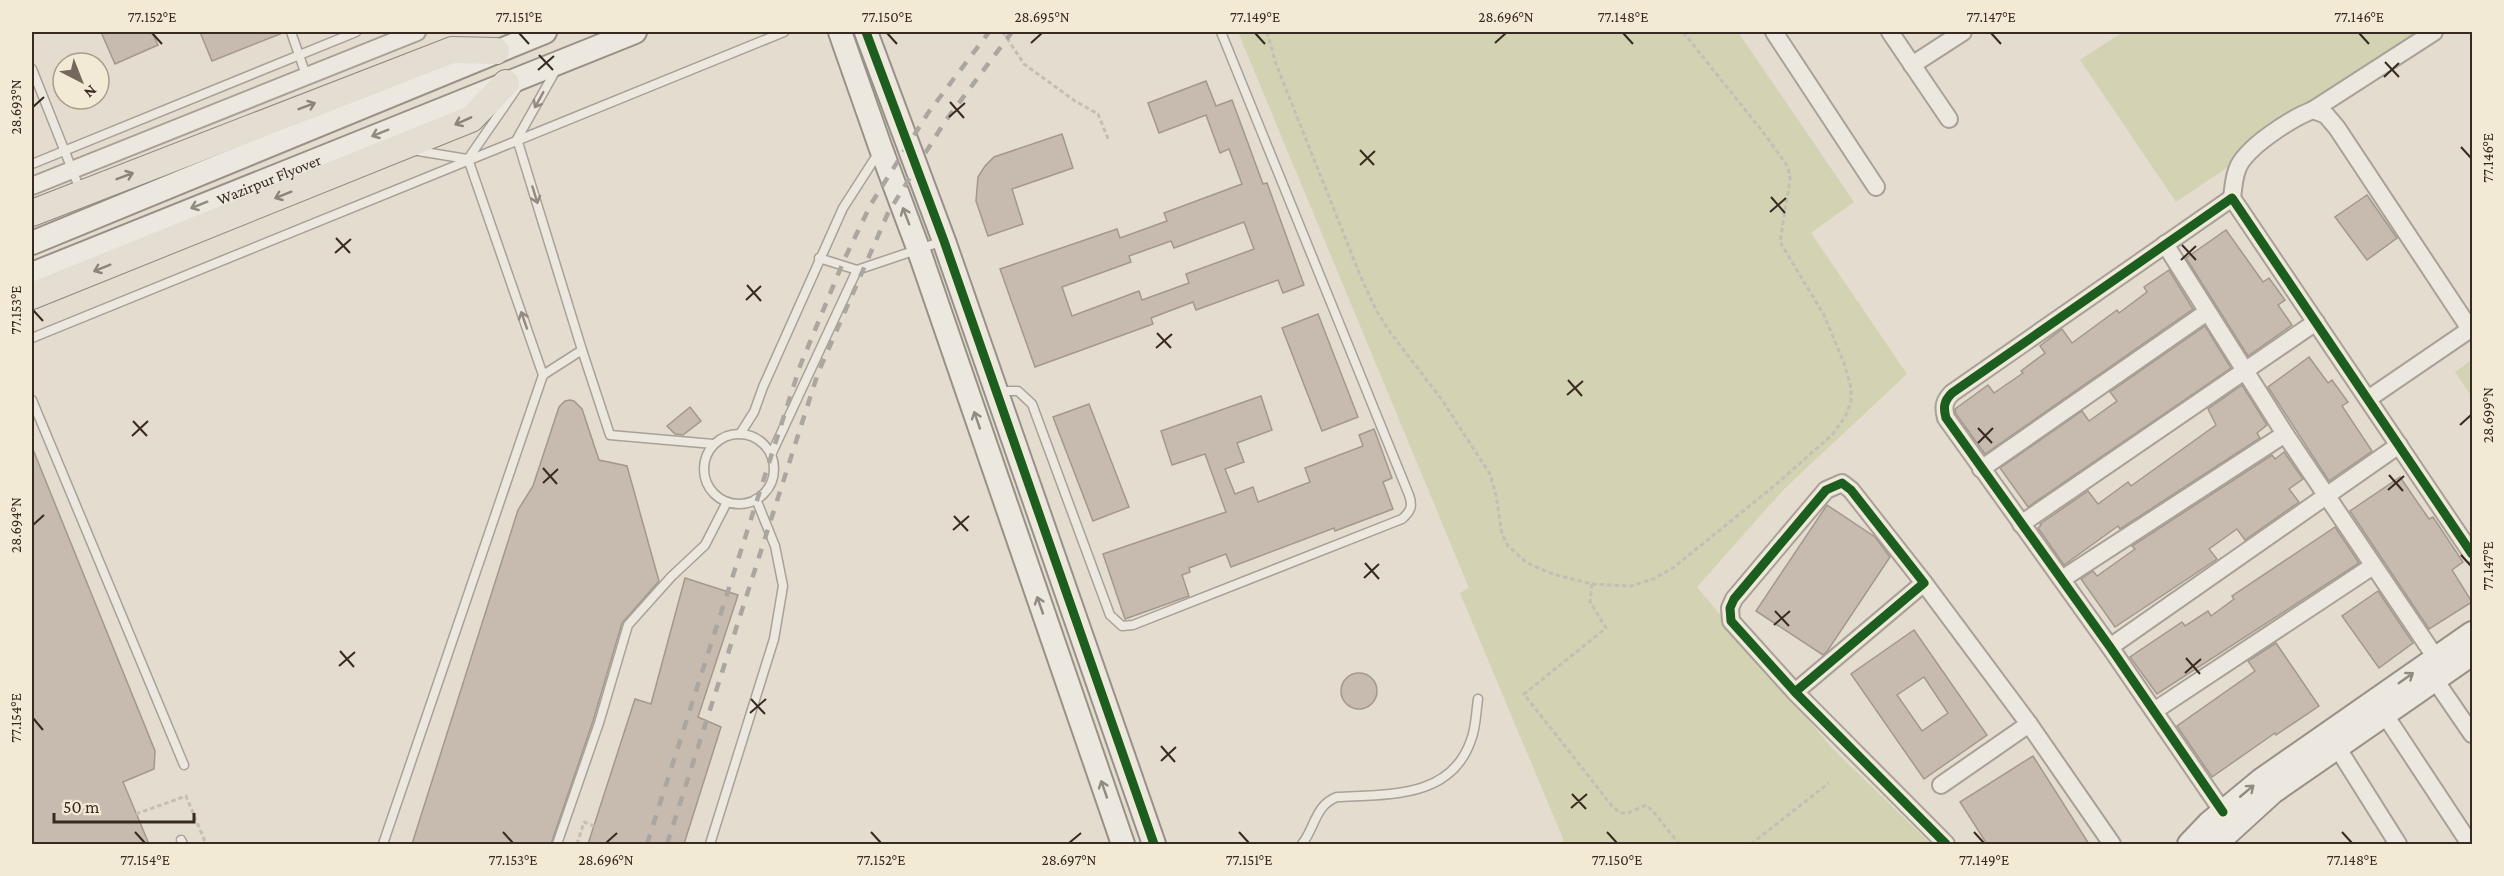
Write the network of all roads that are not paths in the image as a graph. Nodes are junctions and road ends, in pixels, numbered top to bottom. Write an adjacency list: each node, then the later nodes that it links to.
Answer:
1 (291, 32): 15 (lane)
2 (356, 32): 15 (lane)
3 (417, 32): 19 (street)
4 (545, 32): 14 (street, Wazirpur Flyover)
5 (635, 32): 16 (street, Wazirpur Flyover)
6 (784, 32): 23 (lane)
7 (840, 32): 25 (street)
8 (866, 32): 34 (street)
9 (1221, 32): 49 (lane)
10 (1774, 32): 31 (street)
11 (1890, 32): 17 (street)
12 (1964, 32): 17 (street)
13 (2434, 32): 21 (street)
14 (496, 51): 29 (main road, one-way to 14); 35 (street, Wazirpur Flyover)
15 (299, 54): 19 (lane); 26 (lane)
16 (561, 61): 20 (street, Wazirpur Flyover); 23 (lane, one-way to 23)
17 (1912, 65): 22 (street)
18 (32, 69): 26 (lane)
19 (306, 75): 29 (street)
20 (516, 79): 24 (main road, one-way to 24); 27 (lane); 40 (street, Wazirpur Flyover, one-way to 40)
21 (2313, 110): 32 (street); 44 (street)
22 (1949, 119)
23 (517, 139): 27 (lane); 46 (lane, one-way to 46)
24 (398, 148): 27 (lane); 41 (main road, one-way to 41)
25 (881, 149): 37 (street, one-way to 25); 38 (lane)
26 (64, 151): 28 (lane); 29 (lane)
27 (468, 159): 45 (lane); 48 (lane, one-way to 27)
28 (32, 164)
29 (77, 181): 30 (street); 33 (main road)
30 (32, 186)
31 (1876, 187)
32 (2232, 198): 36 (street); 43 (street)
33 (32, 213)
34 (944, 240): 37 (lane); 49 (street)
35 (32, 243)
36 (2165, 244): 42 (street); 57 (street)
37 (918, 248): 39 (lane); 73 (street, one-way to 37)
38 (819, 258): 39 (lane); 52 (lane)
39 (857, 270): 56 (lane)
40 (32, 274)
41 (32, 296)
42 (2207, 312): 47 (street); 57 (street)
43 (2316, 322): 47 (street); 50 (street)
44 (2471, 329): 50 (street)
45 (32, 338)
46 (582, 350): 48 (lane); 54 (lane)
47 (2246, 370): 53 (street); 61 (street)
48 (543, 375): 84 (lane)
49 (995, 391): 71 (street)
50 (2368, 399): 55 (street)
51 (32, 400): 80 (lane)
52 (741, 434): 54 (lane); 56 (lane)
53 (2284, 434): 58 (street); 64 (street)
54 (713, 444): 60 (lane)
55 (2399, 445): 58 (street); 62 (street)
56 (771, 455): 59 (lane)
57 (1981, 469): 61 (street)
58 (2326, 496): 63 (street); 67 (street)
59 (756, 499): 60 (lane); 86 (lane)
60 (727, 502): 85 (lane)
61 (2021, 525): 64 (street)
62 (2472, 554)
63 (2373, 566): 69 (street); 75 (street)
64 (2062, 579): 67 (street)
65 (1924, 583): 72 (street); 72 (street); 77 (street)
66 (2472, 633): 69 (street)
67 (2110, 647): 75 (street)
68 (2472, 654): 70 (street)
69 (2436, 658): 82 (street, one-way to 69)
70 (2435, 680): 76 (street); 78 (street)
71 (1098, 687): 73 (street); 88 (street)
72 (1795, 692): 90 (street)
73 (1071, 697): 87 (street, one-way to 73)
74 (1478, 699): 89 (lane)
75 (2154, 711): 82 (street)
76 (2385, 715): 79 (street); 83 (street)
77 (2029, 724): 81 (street); 91 (street)
78 (2472, 734)
79 (2337, 747): 93 (street); 94 (street)
80 (184, 765)
81 (1941, 785)
82 (2223, 812): 92 (street)
83 (2467, 843)
84 (383, 844)
85 (557, 844)
86 (710, 844)
87 (1123, 844)
88 (1154, 844)
89 (1302, 844)
90 (1946, 844)
91 (2112, 844)
92 (2188, 844)
93 (2216, 844)
94 (2398, 844)

